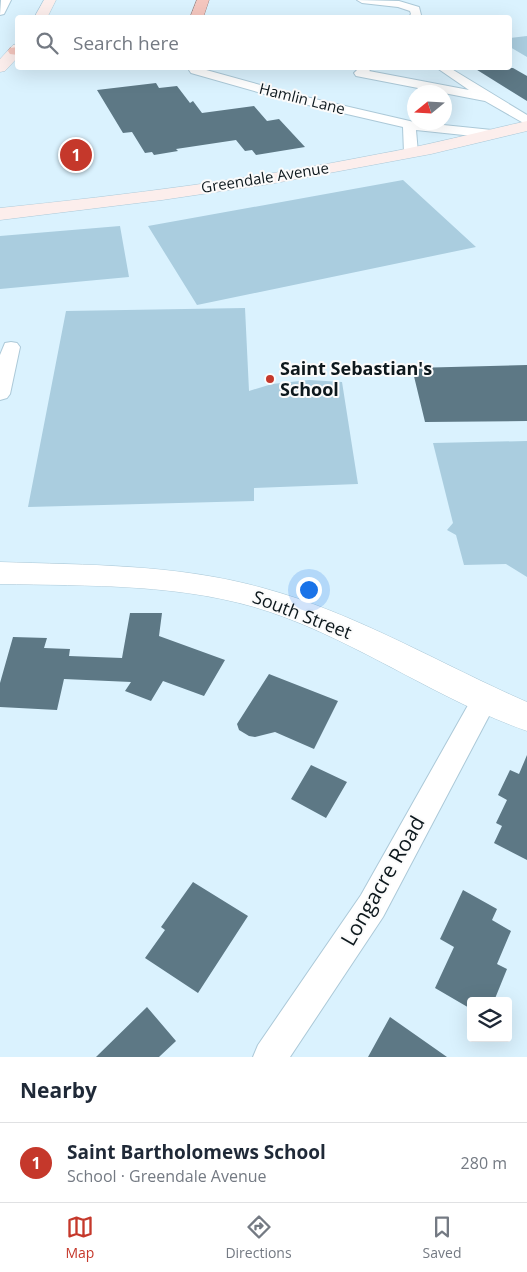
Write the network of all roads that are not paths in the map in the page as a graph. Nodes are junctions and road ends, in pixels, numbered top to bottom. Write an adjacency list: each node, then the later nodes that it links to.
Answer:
1 (6, 0): 6 (street)
2 (50, 0): 7 (main road)
3 (189, 0): 8 (highway)
4 (203, 0): 9 (highway)
5 (362, 0): 10 (street)
6 (0, 12)
7 (42, 15)
8 (184, 15)
9 (197, 15)
10 (416, 15)
11 (15, 52): 12 (main road)
12 (0, 68)
13 (196, 70): 18 (street, Hamlin Lane)
14 (364, 70): 16 (street)
15 (446, 70): 16 (street)
16 (489, 98): 17 (street)
17 (527, 121)
18 (407, 125)
19 (527, 126): 22 (main road, Greendale Avenue)
20 (409, 130): 23 (street)
21 (452, 130): 22 (street, Hamlin Lane)
22 (492, 134): 23 (main road, Greendale Avenue)
23 (411, 153): 24 (main road, Greendale Avenue)
24 (0, 214)
25 (11, 347): 26 (street)
26 (0, 394)
27 (0, 573): 28 (street, South Street)
28 (485, 699): 29 (street, South Street); 30 (street, Longacre Road)
29 (527, 717)
30 (270, 1057)

